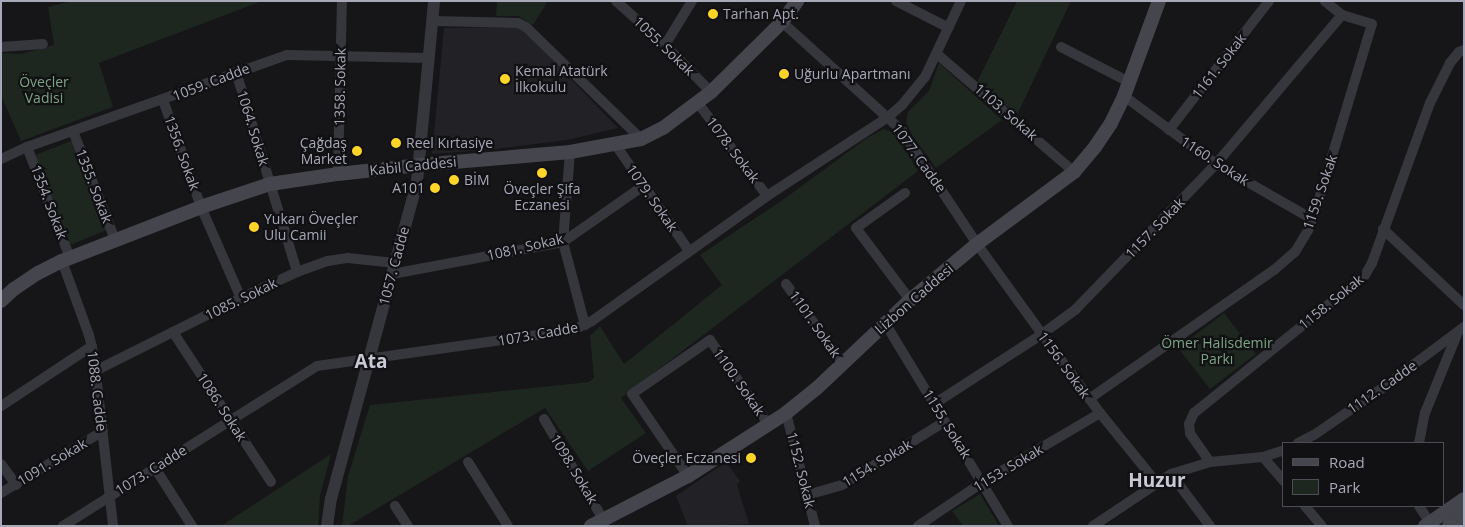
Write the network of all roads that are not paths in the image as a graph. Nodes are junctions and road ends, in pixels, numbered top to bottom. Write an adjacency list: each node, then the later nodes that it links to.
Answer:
1 (342, 1): 21 (street, 1358. Sokak)
2 (434, 1): 12 (street, 1057. Cadde)
3 (616, 1): 16 (street, 1055. Sokak)
4 (692, 1): 16 (street)
5 (797, 1): 13 (main road, Kabil Caddesi)
6 (896, 1): 14 (street)
7 (961, 1): 14 (street, 1073. Cadde)
8 (1159, 1): 24 (main road, Lizbon Caddesi)
9 (1269, 1): 30 (street, 1161. Sokak)
10 (1325, 1): 11 (street, 1159. Sokak)
11 (1342, 16): 37 (street, 1157. Sokak); 46 (street, 1159. Sokak)
12 (432, 21): 22 (street, 1057. Cadde); 32 (street)
13 (782, 22): 25 (main road, Kabil Caddesi); 29 (street, 1077. Cadde)
14 (949, 28): 20 (street, 1073. Cadde)
15 (43, 44): 17 (street)
16 (665, 45): 25 (street, 1055. Sokak)
17 (1, 47)
18 (1061, 47): 24 (street)
19 (1464, 50): 47 (street, 1158. Sokak)
20 (937, 54): 29 (street, 1073. Cadde); 39 (street, 1103. Sokak)
21 (340, 56): 22 (street, 1059. Cadde); 23 (street, 1059. Cadde); 40 (street, 1358. Sokak)
22 (429, 58): 38 (street, 1057. Cadde)
23 (236, 72): 27 (street, 1059. Cadde); 41 (street, 1064. Sokak)
24 (1129, 82): 26 (main road, Lizbon Caddesi)
25 (712, 92): 28 (main road, Kabil Caddesi)
26 (1124, 96): 30 (street, 1160. Sokak); 39 (main road, Lizbon Caddesi)
27 (163, 100): 31 (street, 1059. Cadde); 45 (street, 1356. Sokak)
28 (698, 103): 32 (main road, Kabil Caddesi); 44 (street, 1078. Sokak)
29 (888, 116): 44 (street, 1073. Cadde); 50 (street, 1077. Cadde)
30 (1169, 130): 37 (street, 1160. Sokak)
31 (73, 131): 34 (street, 1059. Cadde); 48 (street, 1355. Sokak)
32 (641, 139): 33 (main road, Kabil Caddesi)
33 (615, 144): 35 (main road, Kabil Caddesi); 42 (street, 1079. Sokak)
34 (28, 147): 36 (street, 1059. Cadde); 52 (street, 1354. Sokak)
35 (570, 152): 38 (main road, Kabil Caddesi); 49 (street)
36 (1, 159)
37 (1216, 164): 46 (street, 1160. Sokak); 64 (street, 1157. Sokak)
38 (419, 165): 40 (main road, Kabil Caddesi); 53 (street, 1057. Cadde)
39 (1074, 172): 50 (main road, Lizbon Caddesi)
40 (338, 174): 41 (main road, Kabil Caddesi)
41 (270, 184): 45 (main road, Kabil Caddesi); 54 (street, 1064. Sokak)
42 (643, 186): 49 (street, 1081. Sokak); 51 (street, 1079. Sokak)
43 (905, 193): 57 (street)
44 (767, 196): 51 (street, 1073. Cadde)
45 (201, 207): 48 (main road, Kabil Caddesi); 56 (street, 1356. Sokak)
46 (1312, 219): 69 (street, 1159. Sokak)
47 (1383, 229): 59 (street); 84 (street, 1158. Sokak)
48 (116, 240): 52 (main road, Kabil Caddesi)
49 (563, 242): 53 (street, 1081. Sokak); 61 (street)
50 (977, 244): 57 (main road, Lizbon Caddesi); 64 (street, 1156. Sokak)
51 (689, 251): 61 (street, 1073. Cadde)
52 (66, 259): 58 (main road, Kabil Caddesi); 65 (street, 1088. Cadde)
53 (393, 269): 54 (street, 1085. Sokak); 66 (street, 1057. Cadde)
54 (297, 272): 56 (street, 1085. Sokak)
55 (786, 284): 67 (street, 1101. Sokak)
56 (241, 298): 63 (street, 1085. Sokak)
57 (910, 300): 60 (main road, Lizbon Caddesi)
58 (1, 301)
59 (1464, 305)
60 (885, 323): 67 (main road, Lizbon Caddesi); 70 (street, 1155. Sokak)
61 (585, 325): 66 (street, 1073. Cadde)
62 (1460, 330): 79 (street, 1112. Cadde); 80 (street)
63 (173, 332): 68 (street, 1085. Sokak); 75 (street, 1086. Sokak)
64 (1042, 334): 69 (street, 1156. Sokak); 70 (street, 1157. Sokak)
65 (92, 346): 68 (street, 1088. Cadde); 71 (street)
66 (369, 360): 75 (street, 1073. Cadde); 108 (street, 1057. Cadde)
67 (843, 364): 72 (main road, Lizbon Caddesi)
68 (96, 370): 78 (street, 1088. Cadde)
69 (1089, 399): 73 (street, 1156. Sokak)
70 (934, 404): 76 (street, 1155. Sokak)
71 (1, 406)
72 (786, 413): 77 (main road, Lizbon Caddesi); 95 (street, 1152. Sokak)
73 (1100, 413): 91 (street, 1153. Sokak); 92 (street, 1156. Sokak)
74 (544, 419): 102 (street, 1098. Sokak)
75 (231, 420): 86 (street, 1073. Cadde); 90 (street, 1086. Sokak)
76 (944, 422): 91 (street, 1155. Sokak); 95 (street, 1154. Sokak)
77 (769, 425): 88 (main road, Lizbon Caddesi); 88 (street, 1100. Sokak)
78 (103, 431): 93 (street, 1091. Sokak); 96 (street, 1088. Cadde)
79 (1300, 442)
80 (1419, 442)
81 (1282, 451): 82 (street)
82 (1263, 457): 84 (street); 89 (street)
83 (468, 462): 110 (street)
84 (1210, 462): 87 (street)
85 (1, 464): 93 (street)
86 (155, 468): 96 (street, 1073. Cadde); 107 (street)
87 (1171, 474): 92 (street); 115 (street)
88 (688, 476): 102 (main road, Lizbon Caddesi)
89 (1282, 479)
90 (270, 482)
91 (983, 482): 112 (street, 1153. Sokak); 113 (street, 1155. Sokak)
92 (1156, 482): 114 (street)
93 (16, 485): 94 (street, 1091. Sokak)
94 (1, 493)
95 (807, 495): 111 (street, 1152. Sokak)
96 (109, 497): 105 (street, 1073. Cadde); 106 (street, 1088. Cadde)
97 (1464, 499): 104 (main road)
98 (395, 506): 109 (street)
99 (1306, 507): 103 (street)
100 (1420, 507): 104 (street)
101 (1464, 515): 116 (main road)
102 (597, 522)
103 (1316, 524)
104 (1428, 524)
105 (63, 526)
106 (112, 526)
107 (192, 526)
108 (327, 526)
109 (408, 526)
110 (508, 526)
111 (815, 526)
112 (918, 526)
113 (1008, 526)
114 (1093, 526)
115 (1210, 526)
116 (1449, 526)

